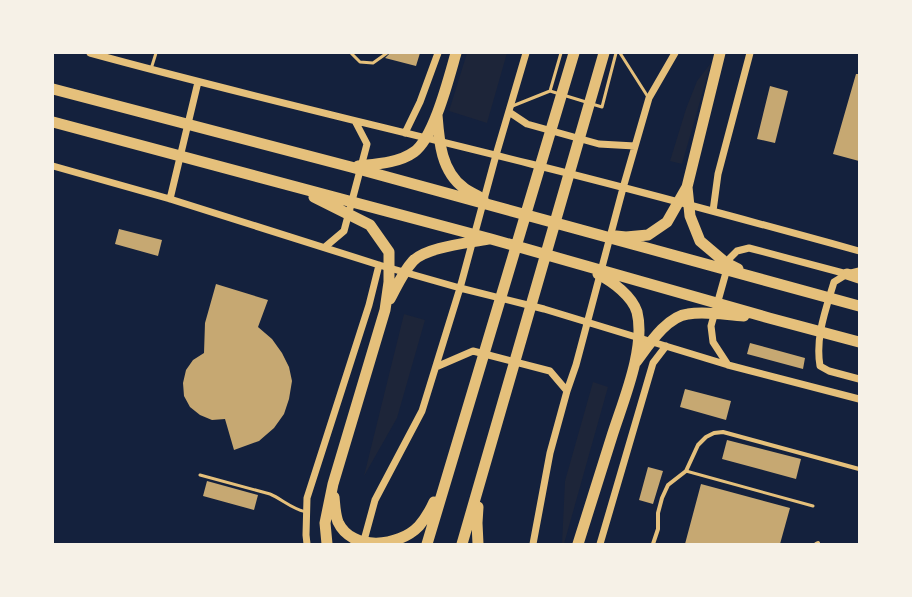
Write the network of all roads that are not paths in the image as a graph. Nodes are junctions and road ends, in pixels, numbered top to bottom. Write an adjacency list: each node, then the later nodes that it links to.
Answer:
1 (90, 53): 16 (street)
2 (156, 53): 16 (lane)
3 (350, 53): 4 (lane)
4 (387, 53)
5 (438, 53): 25 (street)
6 (456, 53): 22 (highway)
7 (526, 53): 21 (street)
8 (561, 53): 19 (lane)
9 (574, 53): 59 (highway)
10 (604, 53): 63 (highway)
11 (616, 53): 19 (lane)
12 (620, 53): 20 (lane)
13 (675, 53): 20 (street)
14 (720, 53): 31 (highway)
15 (750, 53): 35 (street)
16 (150, 70): 17 (street)
17 (198, 82): 23 (street); 33 (street)
18 (53, 89): 29 (highway)
19 (550, 91): 21 (lane)
20 (649, 98): 26 (street)
21 (509, 109): 26 (street); 27 (street)
22 (437, 114): 29 (highway); 34 (highway)
23 (355, 121): 25 (street); 38 (street)
24 (53, 122): 30 (highway)
25 (405, 133): 27 (street)
26 (635, 146): 32 (street)
27 (496, 155): 32 (street); 46 (street)
28 (53, 166): 33 (street)
29 (351, 167): 34 (highway)
30 (293, 186): 37 (highway); 48 (highway)
31 (687, 187): 36 (highway); 45 (highway)
32 (623, 188): 35 (street); 50 (street)
33 (170, 199): 38 (street)
34 (499, 208): 36 (highway)
35 (712, 210): 39 (street)
36 (593, 234): 45 (highway)
37 (491, 239): 41 (highway); 48 (highway)
38 (325, 247): 40 (street)
39 (859, 250)
40 (379, 264): 46 (street); 66 (street)
41 (580, 265): 49 (highway); 53 (highway)
42 (859, 272): 43 (street)
43 (847, 274): 44 (highway); 54 (street); 56 (street)
44 (859, 278)
45 (756, 279): 47 (highway)
46 (460, 288): 50 (street); 55 (street)
47 (859, 306)
48 (385, 310): 64 (highway)
49 (768, 318): 51 (highway); 53 (highway)
50 (587, 323): 52 (street); 57 (street)
51 (859, 342)
52 (666, 346): 54 (street); 75 (street)
53 (635, 364): 74 (highway)
54 (728, 365): 58 (street)
55 (436, 367): 57 (street); 69 (street)
56 (859, 380)
57 (567, 391): 73 (street)
58 (859, 400)
59 (449, 467): 64 (highway); 70 (highway)
60 (859, 469): 61 (street)
61 (686, 471): 65 (lane); 76 (street)
62 (200, 475): 66 (lane)
63 (482, 475): 71 (highway); 72 (highway)
64 (333, 484): 68 (highway)
65 (813, 506)
66 (307, 512): 67 (street)
67 (307, 544)
68 (328, 544)
69 (364, 544)
70 (426, 544)
71 (462, 544)
72 (478, 544)
73 (533, 544)
74 (578, 544)
75 (600, 544)
76 (654, 544)

